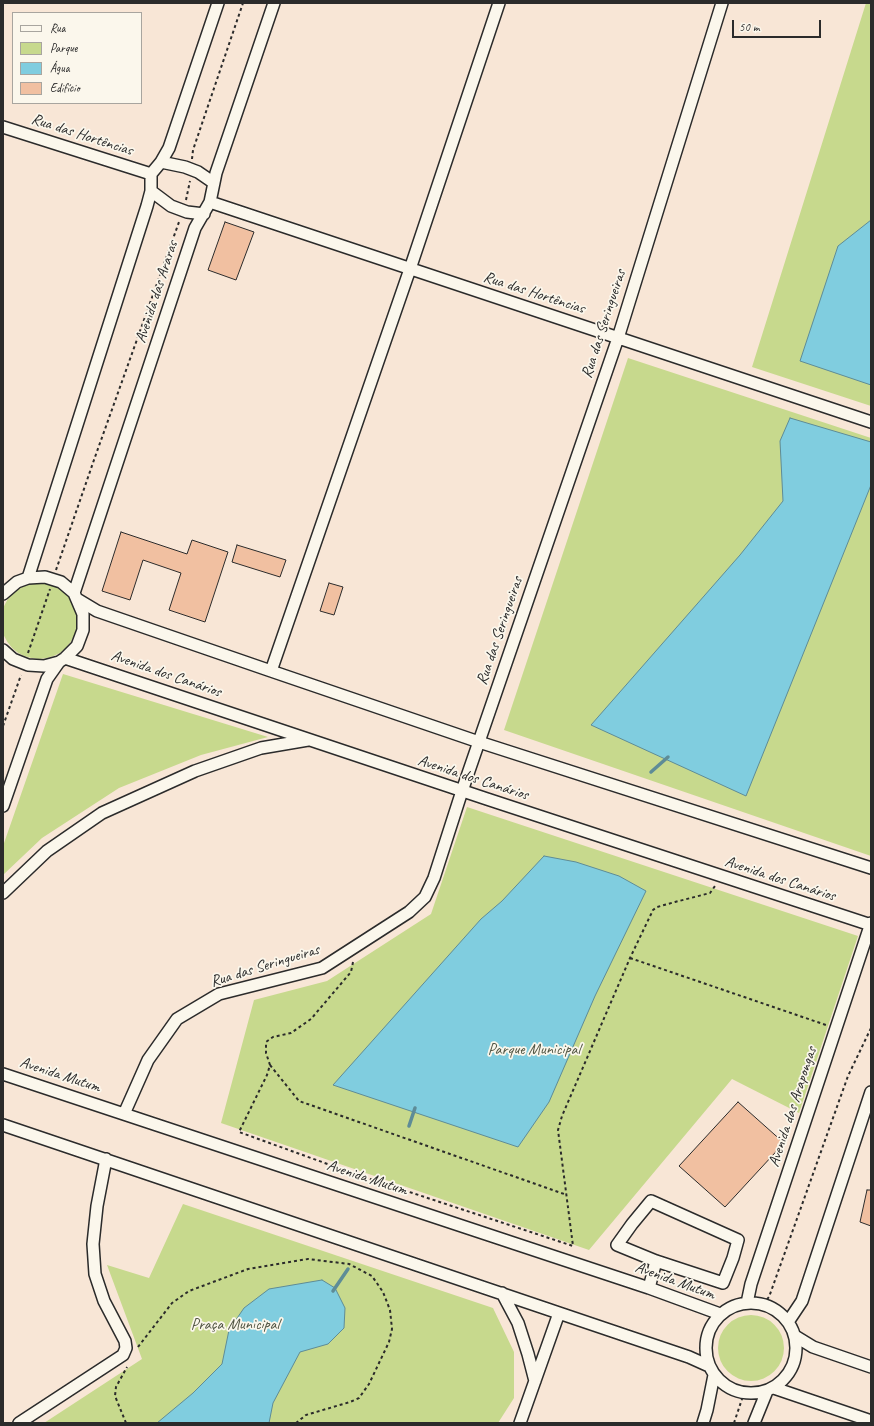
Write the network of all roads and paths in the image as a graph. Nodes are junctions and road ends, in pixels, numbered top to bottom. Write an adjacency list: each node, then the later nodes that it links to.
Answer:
1 (218, 3): 7 (street)
2 (243, 3): 8 (path)
3 (274, 3): 10 (street, Avenida das Araras)
4 (499, 3): 15 (street)
5 (722, 3): 16 (street, Rua das Seringueiras)
6 (3, 127): 9 (street, Rua das Hortências)
7 (161, 162): 8 (street); 9 (street)
8 (191, 169): 10 (street); 13 (path)
9 (151, 174): 11 (street)
10 (214, 183): 12 (street, Avenida das Araras)
11 (151, 192): 13 (street); 18 (street)
12 (210, 202): 14 (street, Avenida das Araras); 15 (street, Rua das Hortências)
13 (183, 210): 14 (street); 19 (path)
14 (204, 214): 23 (street, Avenida das Araras)
15 (410, 269): 16 (street, Rua das Hortências); 27 (street)
16 (618, 338): 17 (street, Rua das Hortências); 30 (street, Rua das Seringueiras)
17 (871, 422)
18 (28, 578): 19 (street); 21 (street)
19 (53, 580): 23 (street); 26 (path)
20 (3, 581): 21 (street)
21 (17, 582): 22 (street)
22 (3, 594)
23 (75, 596): 25 (street); 27 (street)
24 (3, 650): 26 (street)
25 (62, 660): 26 (street); 29 (street, Avenida dos Canários); 32 (street)
26 (24, 664): 28 (path)
27 (271, 672): 30 (street)
28 (3, 726)
29 (309, 740): 31 (street, Avenida dos Canários); 35 (street)
30 (479, 742): 31 (street, Rua das Seringueiras); 33 (street)
31 (462, 791): 34 (street, Avenida dos Canários); 44 (street, Rua das Seringueiras)
32 (3, 806)
33 (871, 868)
34 (719, 875): 36 (street, Avenida dos Canários); 37 (path)
35 (3, 892)
36 (871, 924): 39 (street, Avenida das Arapongas)
37 (630, 958): 39 (path); 47 (path)
38 (354, 961): 41 (path)
39 (836, 1028): 51 (street, Avenida das Arapongas)
40 (871, 1028): 52 (path)
41 (270, 1065): 47 (path); 47 (path)
42 (3, 1074): 44 (street, Avenida Mutum)
43 (871, 1092): 55 (street)
44 (124, 1114): 49 (street, Avenida Mutum)
45 (3, 1125): 46 (street)
46 (106, 1159): 50 (street); 66 (street)
47 (567, 1195)
48 (656, 1261): 48 (street); 49 (street)
49 (649, 1288): 54 (street, Avenida Mutum)
50 (502, 1294): 53 (street); 61 (street)
51 (747, 1303): 52 (street); 54 (street)
52 (763, 1304): 55 (street)
53 (559, 1313): 60 (street); 61 (street)
54 (720, 1314): 60 (street)
55 (788, 1322): 56 (street)
56 (795, 1336): 59 (street); 62 (street)
57 (135, 1352): 68 (path)
58 (127, 1366): 67 (path)
59 (871, 1367)
60 (711, 1371): 63 (street); 70 (street)
61 (535, 1382): 69 (street)
62 (770, 1389): 63 (street); 64 (street); 72 (street)
63 (744, 1393): 71 (path)
64 (850, 1419): 65 (street)
65 (871, 1421)
66 (19, 1423)
67 (126, 1423)
68 (296, 1423)
69 (520, 1423)
70 (703, 1423)
71 (734, 1423)
72 (754, 1423)

